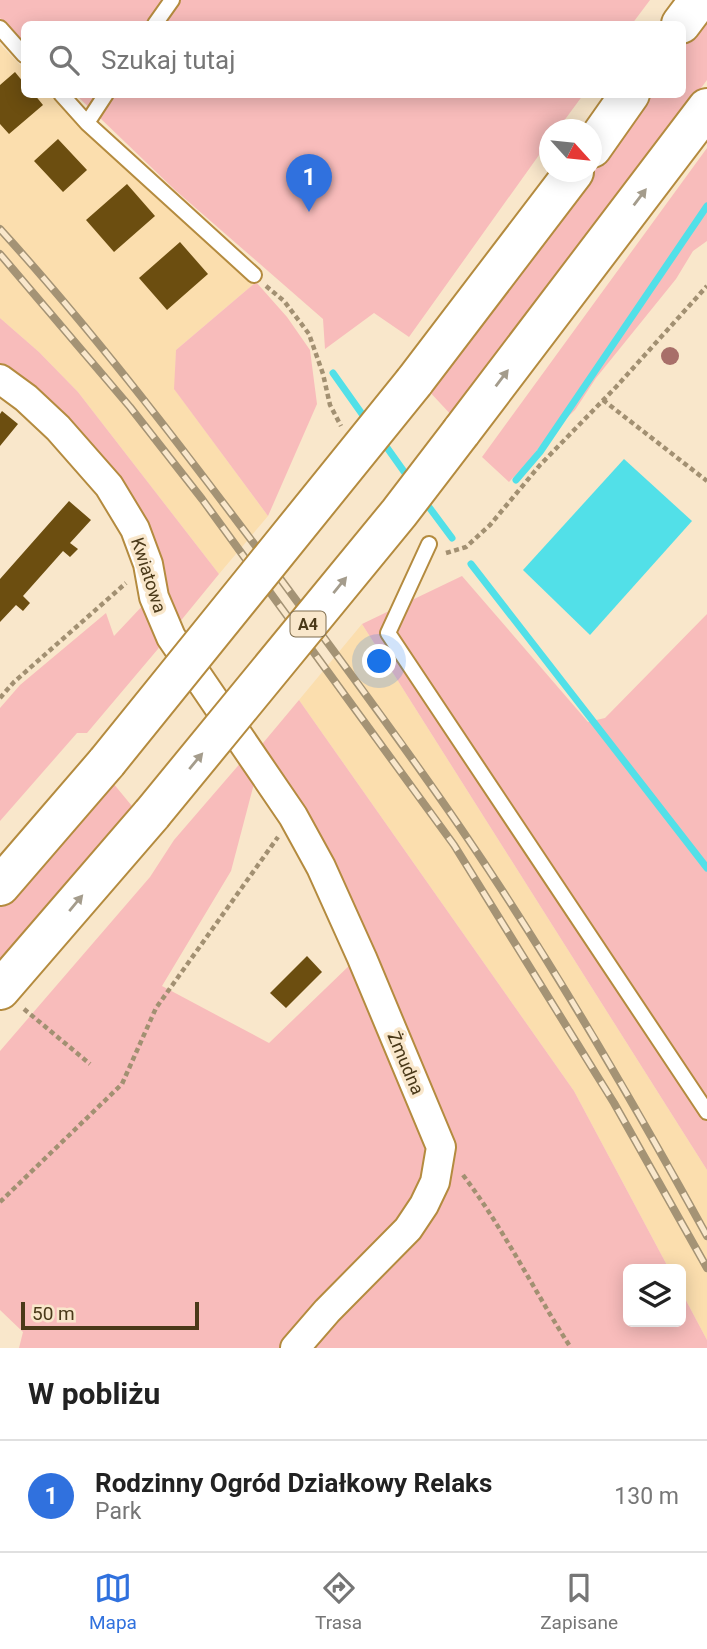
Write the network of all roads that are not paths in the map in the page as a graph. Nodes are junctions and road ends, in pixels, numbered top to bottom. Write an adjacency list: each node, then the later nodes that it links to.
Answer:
1 (172, 0): 3 (lane)
2 (699, 0): 4 (highway)
3 (157, 21)
4 (683, 21)
5 (0, 28): 6 (lane)
6 (21, 52)
7 (65, 98): 11 (lane)
8 (104, 98): 11 (lane)
9 (627, 98): 12 (highway)
10 (707, 108): 19 (highway, A4, one-way to 10, bridge)
11 (87, 123): 14 (lane)
12 (602, 134)
13 (566, 182): 18 (highway, bridge)
14 (254, 275)
15 (0, 379): 17 (street, Kwiatowa)
16 (429, 544): 20 (lane)
17 (253, 755): 21 (street, Żmudna)
18 (0, 886)
19 (12, 1000)
20 (707, 1112)
21 (295, 1348)

